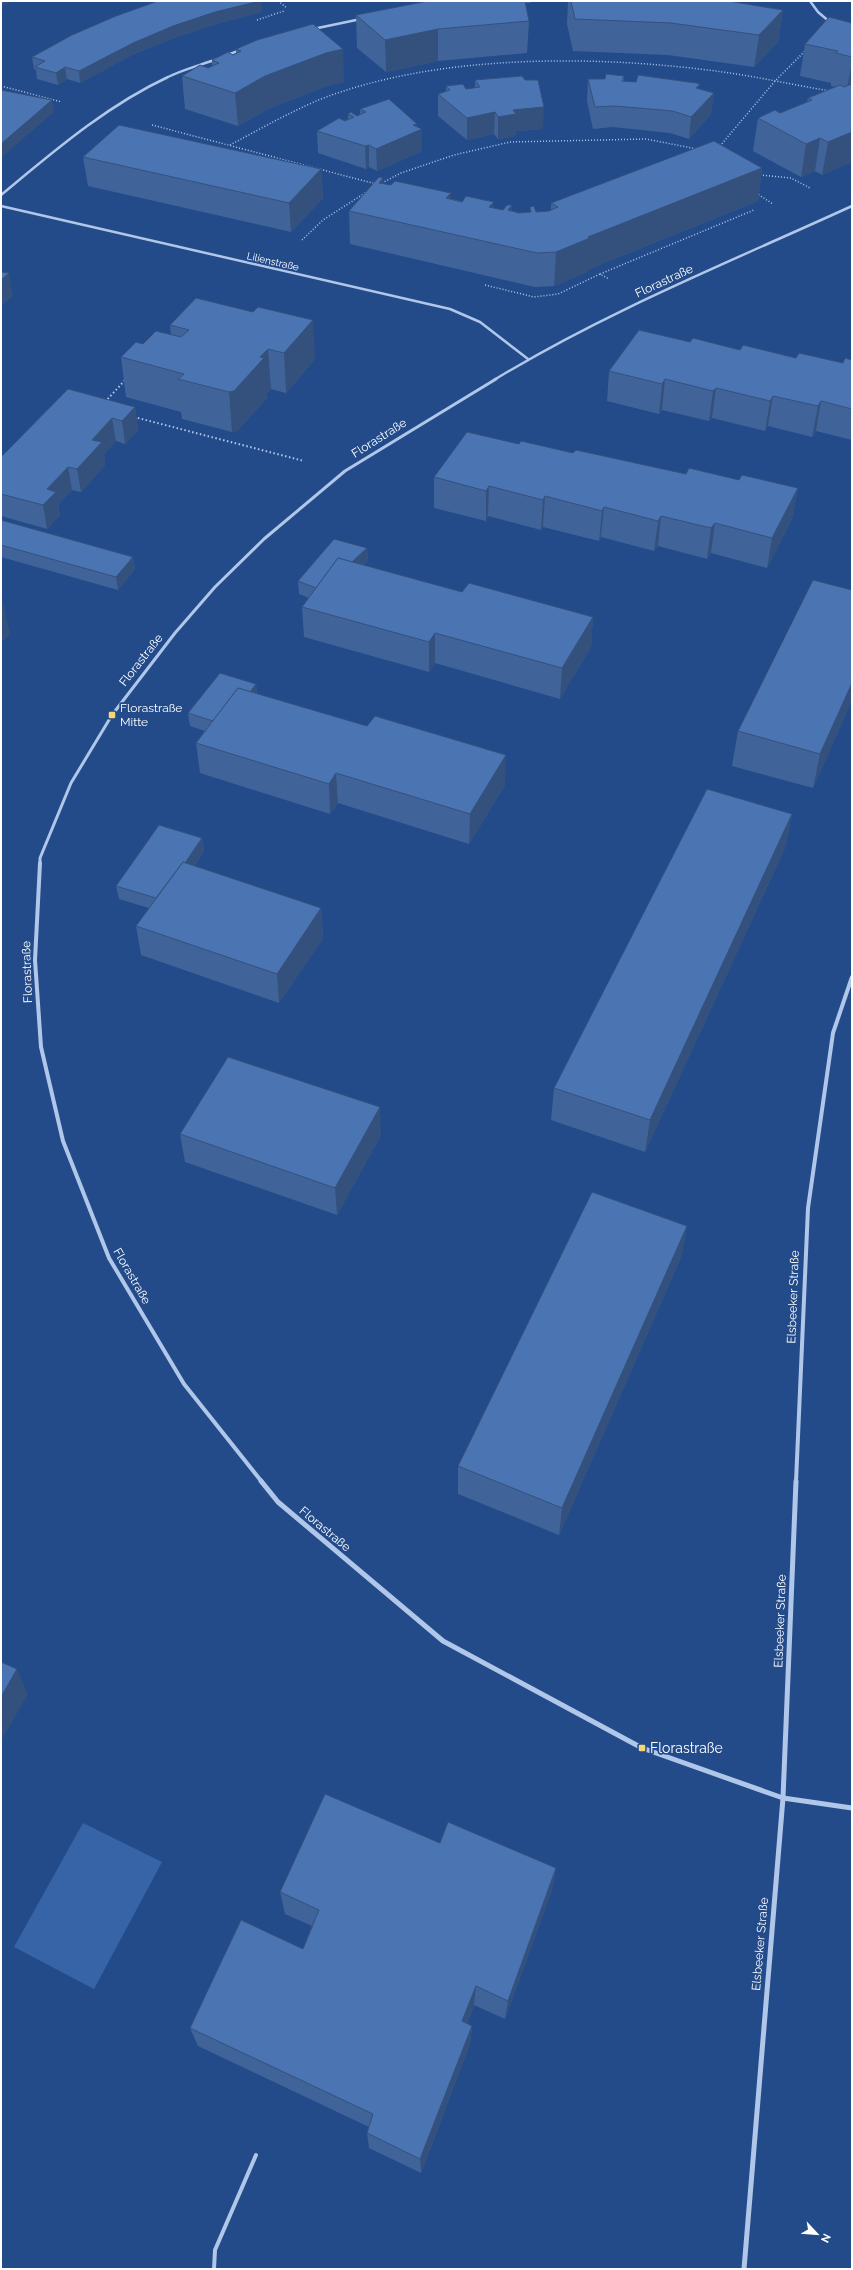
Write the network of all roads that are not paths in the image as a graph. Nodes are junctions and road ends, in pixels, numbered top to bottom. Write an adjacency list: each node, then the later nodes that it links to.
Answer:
1 (530, 1): 3 (street)
2 (810, 1): 5 (street)
3 (516, 2)
4 (362, 19): 6 (street)
5 (832, 24)
6 (309, 30)
7 (249, 48): 8 (street)
8 (1, 195)
9 (1, 206): 11 (street, Lilienstraße)
10 (852, 206): 11 (street, Florastraße)
11 (528, 359): 13 (street, Florastraße)
12 (852, 977): 13 (street, Elsbeeker Straße)
13 (784, 1798): 14 (street, Florastraße); 17 (street, Elsbeeker Straße)
14 (852, 1808)
15 (256, 2155): 16 (lane)
16 (214, 2269)
17 (744, 2269)

